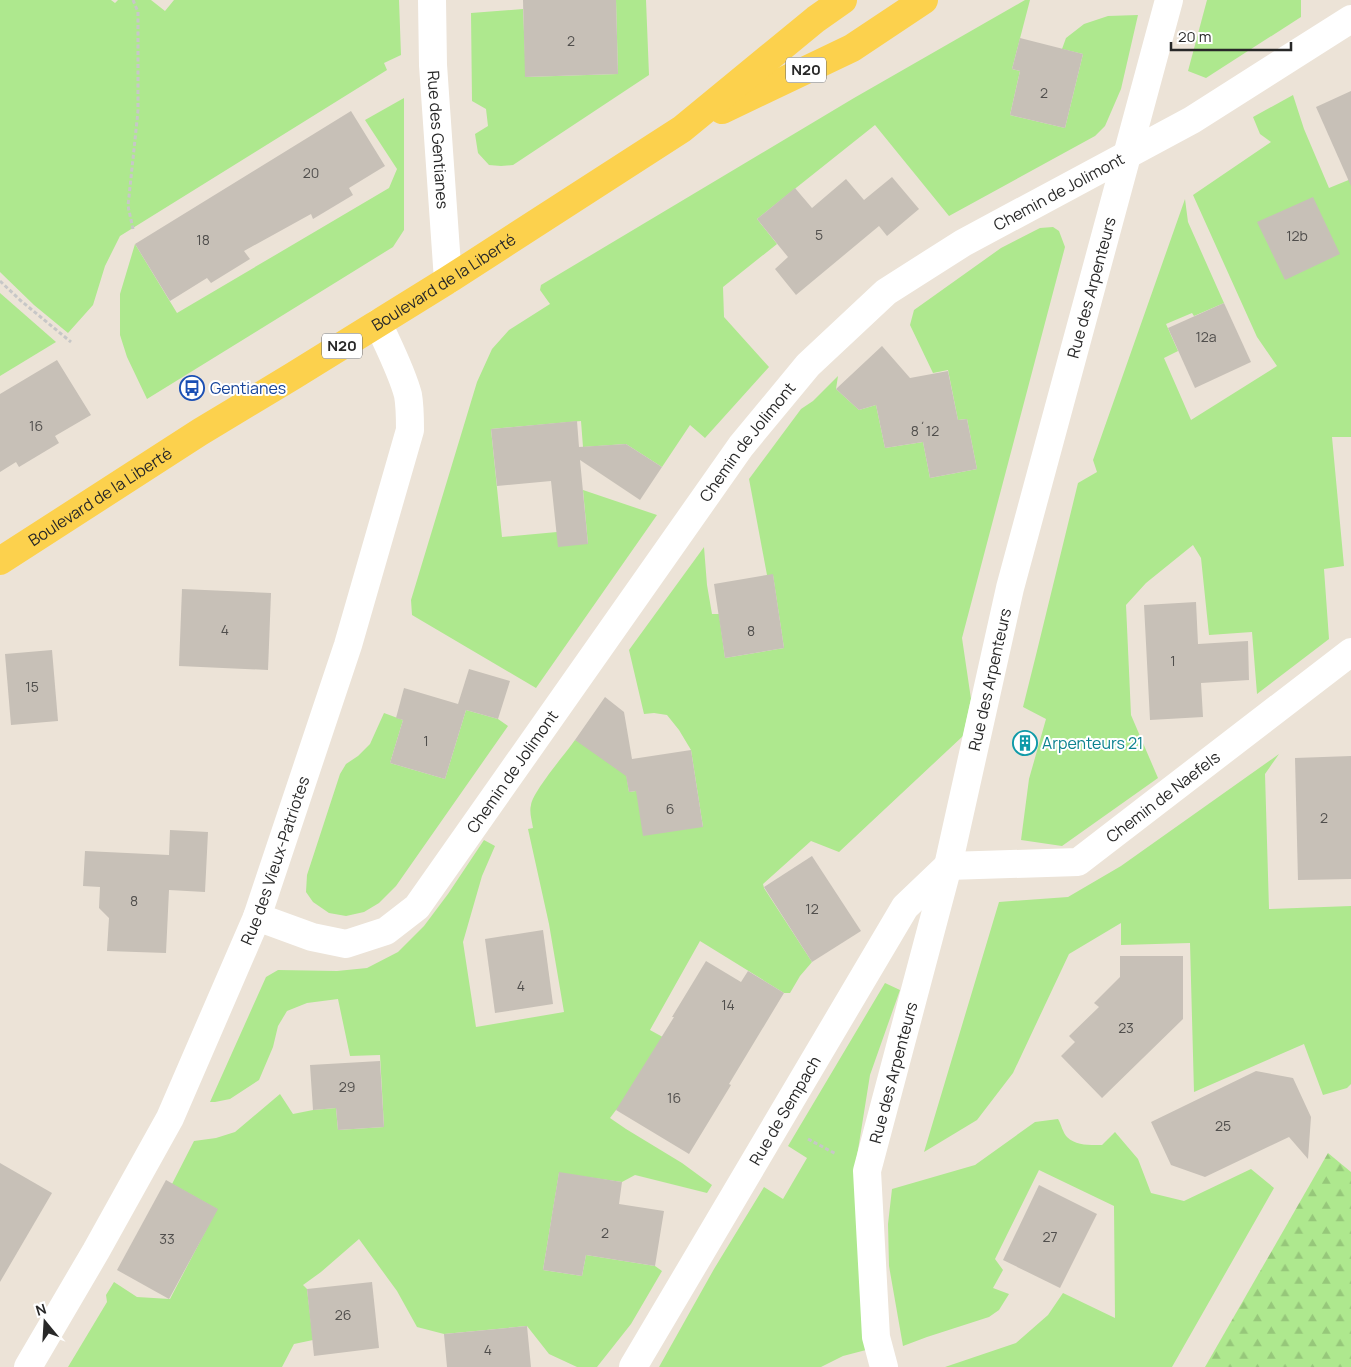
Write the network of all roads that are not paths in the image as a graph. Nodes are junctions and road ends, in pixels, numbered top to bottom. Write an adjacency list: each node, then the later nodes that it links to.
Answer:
1 (432, 0): 8 (street, Rue des Gentianes)
2 (843, 0): 6 (main road, Boulevard de la Liberté / N20)
3 (924, 0): 6 (main road, Boulevard de la Liberté / N20)
4 (1169, 0): 7 (street, Rue des Arpenteurs)
5 (1351, 19): 7 (street, Chemin de Jolimont)
6 (682, 129): 8 (main road, Boulevard de la Liberté / N20)
7 (1128, 154): 12 (street, Rue des Arpenteurs); 13 (street, Chemin de Jolimont)
8 (448, 280): 9 (main road, Boulevard de la Liberté / N20)
9 (378, 323): 10 (main road, Boulevard de la Liberté / N20); 13 (street, Rue des Vieux-Patriotes)
10 (0, 560)
11 (1351, 652): 12 (street, Chemin de Naefels)
12 (948, 866): 15 (street, Rue de Sempach); 16 (street, Rue des Arpenteurs)
13 (256, 917): 14 (street, Rue des Vieux-Patriotes)
14 (28, 1367)
15 (633, 1367)
16 (884, 1367)

